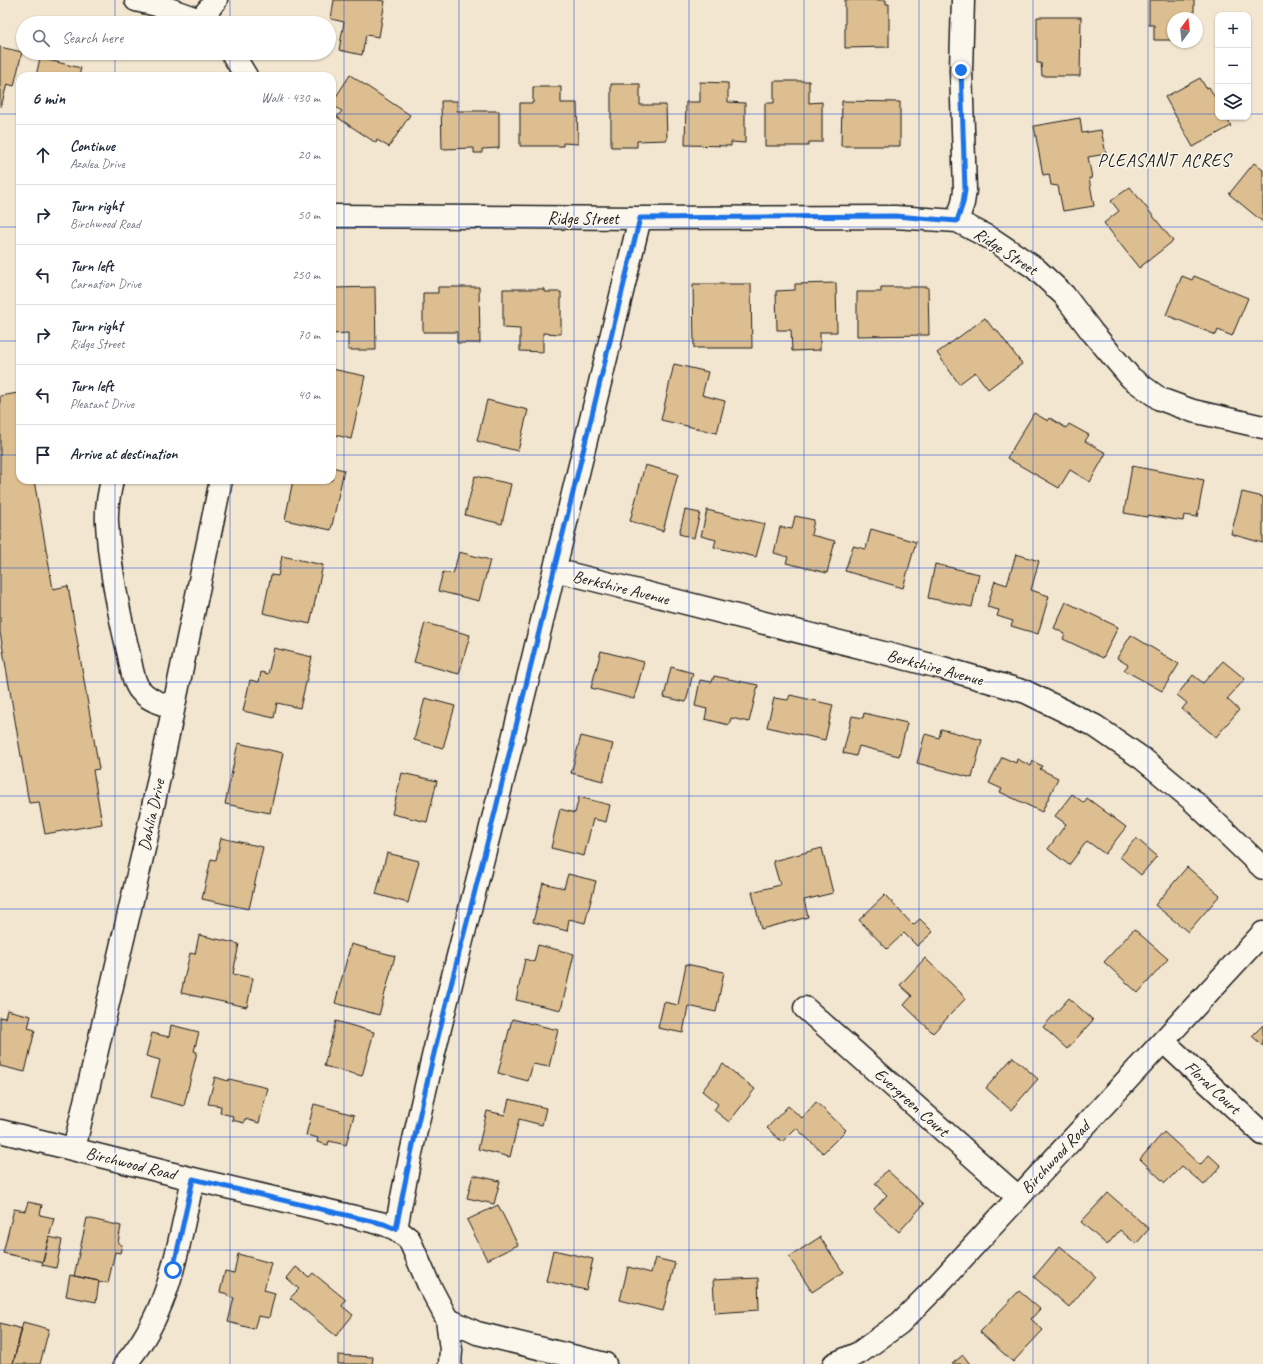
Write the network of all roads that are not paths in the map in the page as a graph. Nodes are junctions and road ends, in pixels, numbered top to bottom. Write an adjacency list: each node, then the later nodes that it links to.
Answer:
1 (136, 0): 4 (street)
2 (216, 0): 5 (street)
3 (963, 0): 10 (street)
4 (186, 16)
5 (205, 16)
6 (236, 60): 7 (street)
7 (244, 72)
8 (336, 216): 9 (street, Ridge Street)
9 (640, 218): 10 (street, Ridge Street); 14 (street)
10 (957, 221): 11 (street, Ridge Street)
11 (1263, 427)
12 (111, 484): 15 (street)
13 (220, 484): 15 (street, Dahlia Drive)
14 (555, 570): 16 (street, Berkshire Avenue); 25 (street)
15 (173, 708): 22 (street, Dahlia Drive)
16 (1263, 868)
17 (1263, 932): 19 (street, Birchwood Road)
18 (805, 1008): 24 (street, Evergreen Court)
19 (1163, 1041): 21 (street, Floral Court); 24 (street, Birchwood Road)
20 (0, 1131): 22 (street, Birchwood Road)
21 (1263, 1134)
22 (74, 1149): 23 (street, Birchwood Road)
23 (193, 1179): 25 (street, Birchwood Road); 27 (street)
24 (1018, 1197): 30 (street, Birchwood Road)
25 (396, 1229): 26 (street, Birchwood Road)
26 (447, 1319): 28 (street); 29 (street)
27 (125, 1364)
28 (450, 1364)
29 (605, 1364)
30 (834, 1364)

